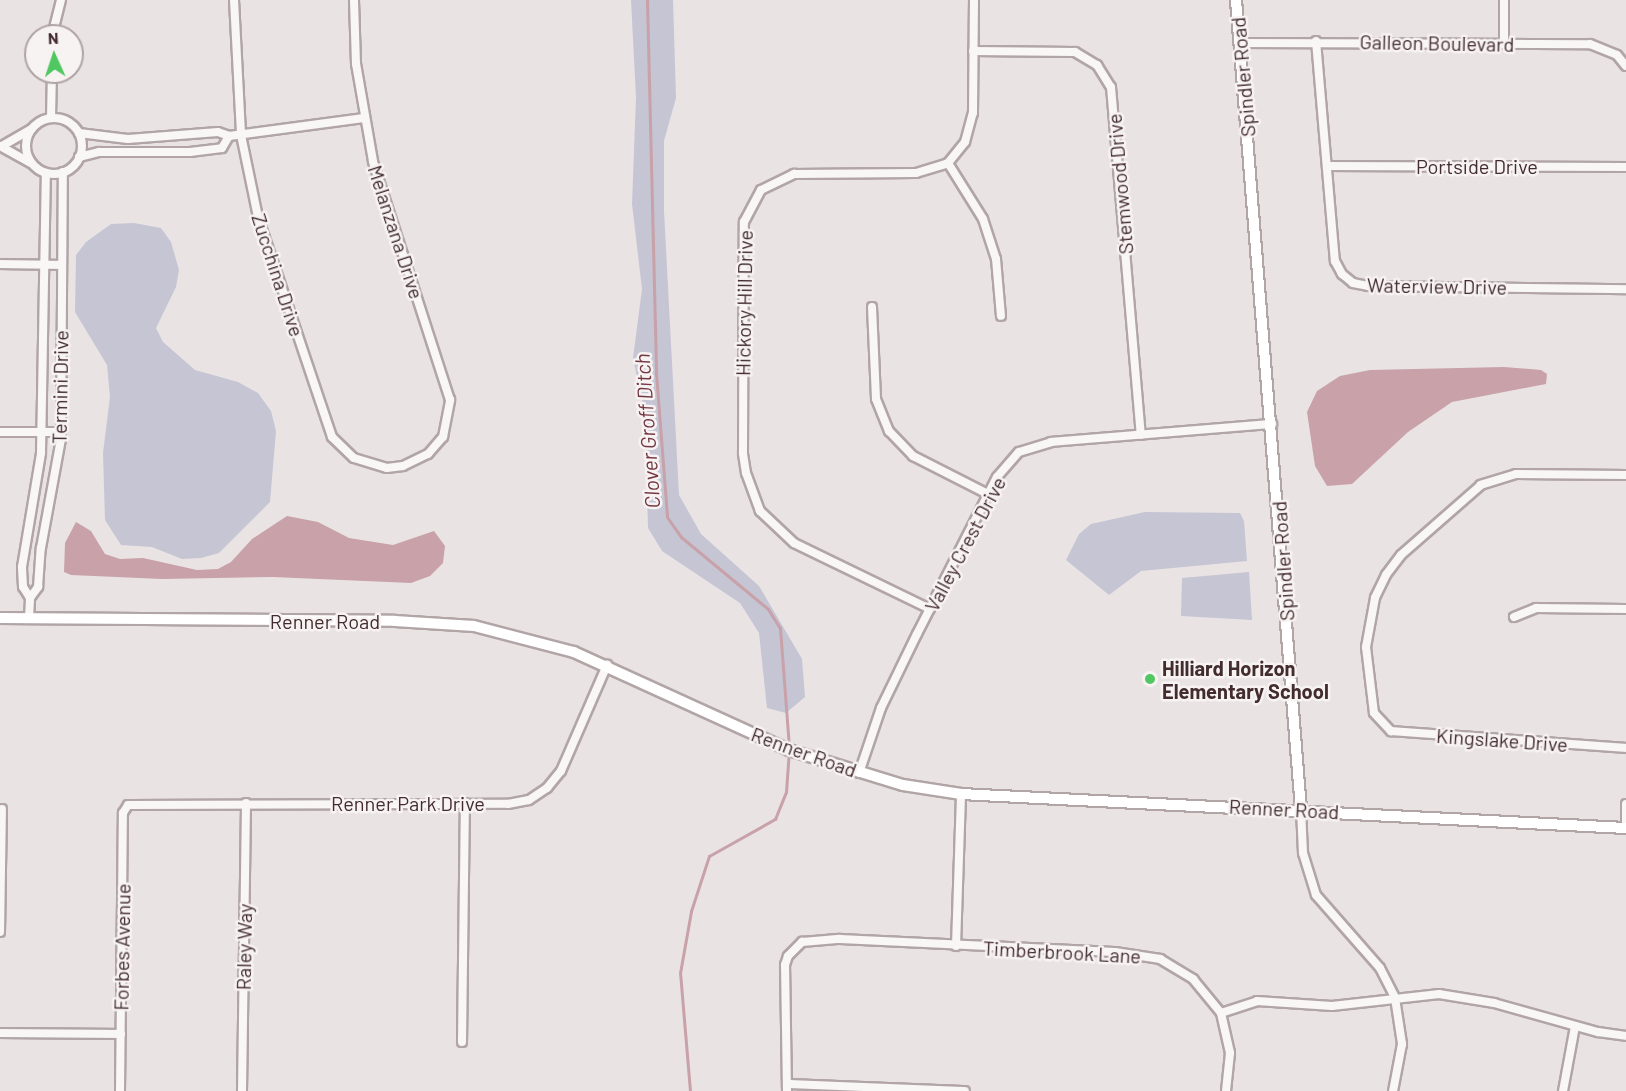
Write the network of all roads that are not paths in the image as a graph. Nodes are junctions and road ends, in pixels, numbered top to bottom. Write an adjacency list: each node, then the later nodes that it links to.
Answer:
1 (61, 0): 7 (street)
2 (234, 0): 18 (street, Zucchina Drive)
3 (354, 0): 15 (street, Melanzana Drive)
4 (974, 0): 11 (street)
5 (1236, 0): 9 (main road, Spindler Road)
6 (1504, 0): 10 (street)
7 (55, 24)
8 (1316, 41): 9 (street, Galleon Boulevard); 10 (street, Galleon Boulevard); 24 (street, Waterview Drive)
9 (1240, 43): 34 (main road, Spindler Road)
10 (1504, 44): 12 (street, Galleon Boulevard)
11 (974, 51): 22 (street); 38 (street, Stemwood Drive)
12 (1626, 66)
13 (52, 84): 14 (street)
14 (51, 118): 16 (street); 17 (street)
15 (364, 118): 18 (street); 39 (street, Melanzana Drive)
16 (31, 129): 20 (street); 23 (street)
17 (79, 133): 19 (street); 21 (street)
18 (241, 135): 19 (street); 39 (street, Zucchina Drive)
19 (230, 136): 21 (street)
20 (1, 146): 23 (street)
21 (79, 157): 26 (street)
22 (948, 163): 33 (street); 43 (street, Hickory Hill Drive)
23 (32, 164): 27 (street)
24 (1327, 166): 25 (street, Portside Drive); 31 (street, Waterview Drive)
25 (1626, 167)
26 (63, 172): 27 (street); 30 (street, Termini Drive)
27 (46, 173): 29 (street, Termini Drive)
28 (0, 264): 29 (street)
29 (44, 265): 30 (street); 36 (street, Termini Drive)
30 (62, 265): 37 (street, Termini Drive)
31 (1626, 289)
32 (872, 307): 41 (street)
33 (1001, 316)
34 (1272, 424): 38 (street, Valley Crest Drive); 57 (main road, Spindler Road)
35 (0, 432): 36 (street)
36 (41, 432): 37 (street); 42 (street, Termini Drive)
37 (61, 432): 42 (street, Termini Drive)
38 (1141, 435): 41 (street, Valley Crest Drive)
39 (428, 454)
40 (1626, 476): 49 (street, Kingslake Drive)
41 (988, 494): 43 (street, Valley Crest Drive)
42 (30, 598): 47 (street, Termini Drive)
43 (930, 609): 50 (street, Valley Crest Drive)
44 (1626, 609): 45 (street)
45 (1514, 616)
46 (0, 618): 47 (main road, Renner Road)
47 (29, 618): 48 (main road, Renner Road)
48 (607, 665): 50 (main road, Renner Road); 53 (street, Renner Park Drive)
49 (1626, 748)
50 (859, 773): 51 (main road, Renner Road)
51 (962, 794): 57 (main road, Renner Road); 60 (street)
52 (246, 803): 53 (street, Renner Park Drive); 55 (street, Renner Park Drive); 70 (street, Raley Way)
53 (465, 803): 67 (street)
54 (1626, 804): 58 (street)
55 (128, 805): 65 (street, Forbes Avenue)
56 (2, 809): 59 (street)
57 (1301, 809): 58 (main road, Renner Road); 61 (street, Spindler Road)
58 (1626, 827)
59 (0, 932)
60 (956, 946): 62 (street, Timberbrook Lane); 68 (street, Timberbrook Lane)
61 (1395, 998): 62 (street); 63 (street); 73 (street, Spindler Road)
62 (1221, 1013): 72 (street)
63 (1575, 1026): 66 (street); 74 (street)
64 (0, 1033): 65 (street)
65 (121, 1034): 69 (street, Forbes Avenue)
66 (1626, 1036)
67 (462, 1042)
68 (787, 1087): 71 (street)
69 (120, 1091)
70 (242, 1091)
71 (965, 1091)
72 (1226, 1091)
73 (1393, 1091)
74 (1563, 1091)

